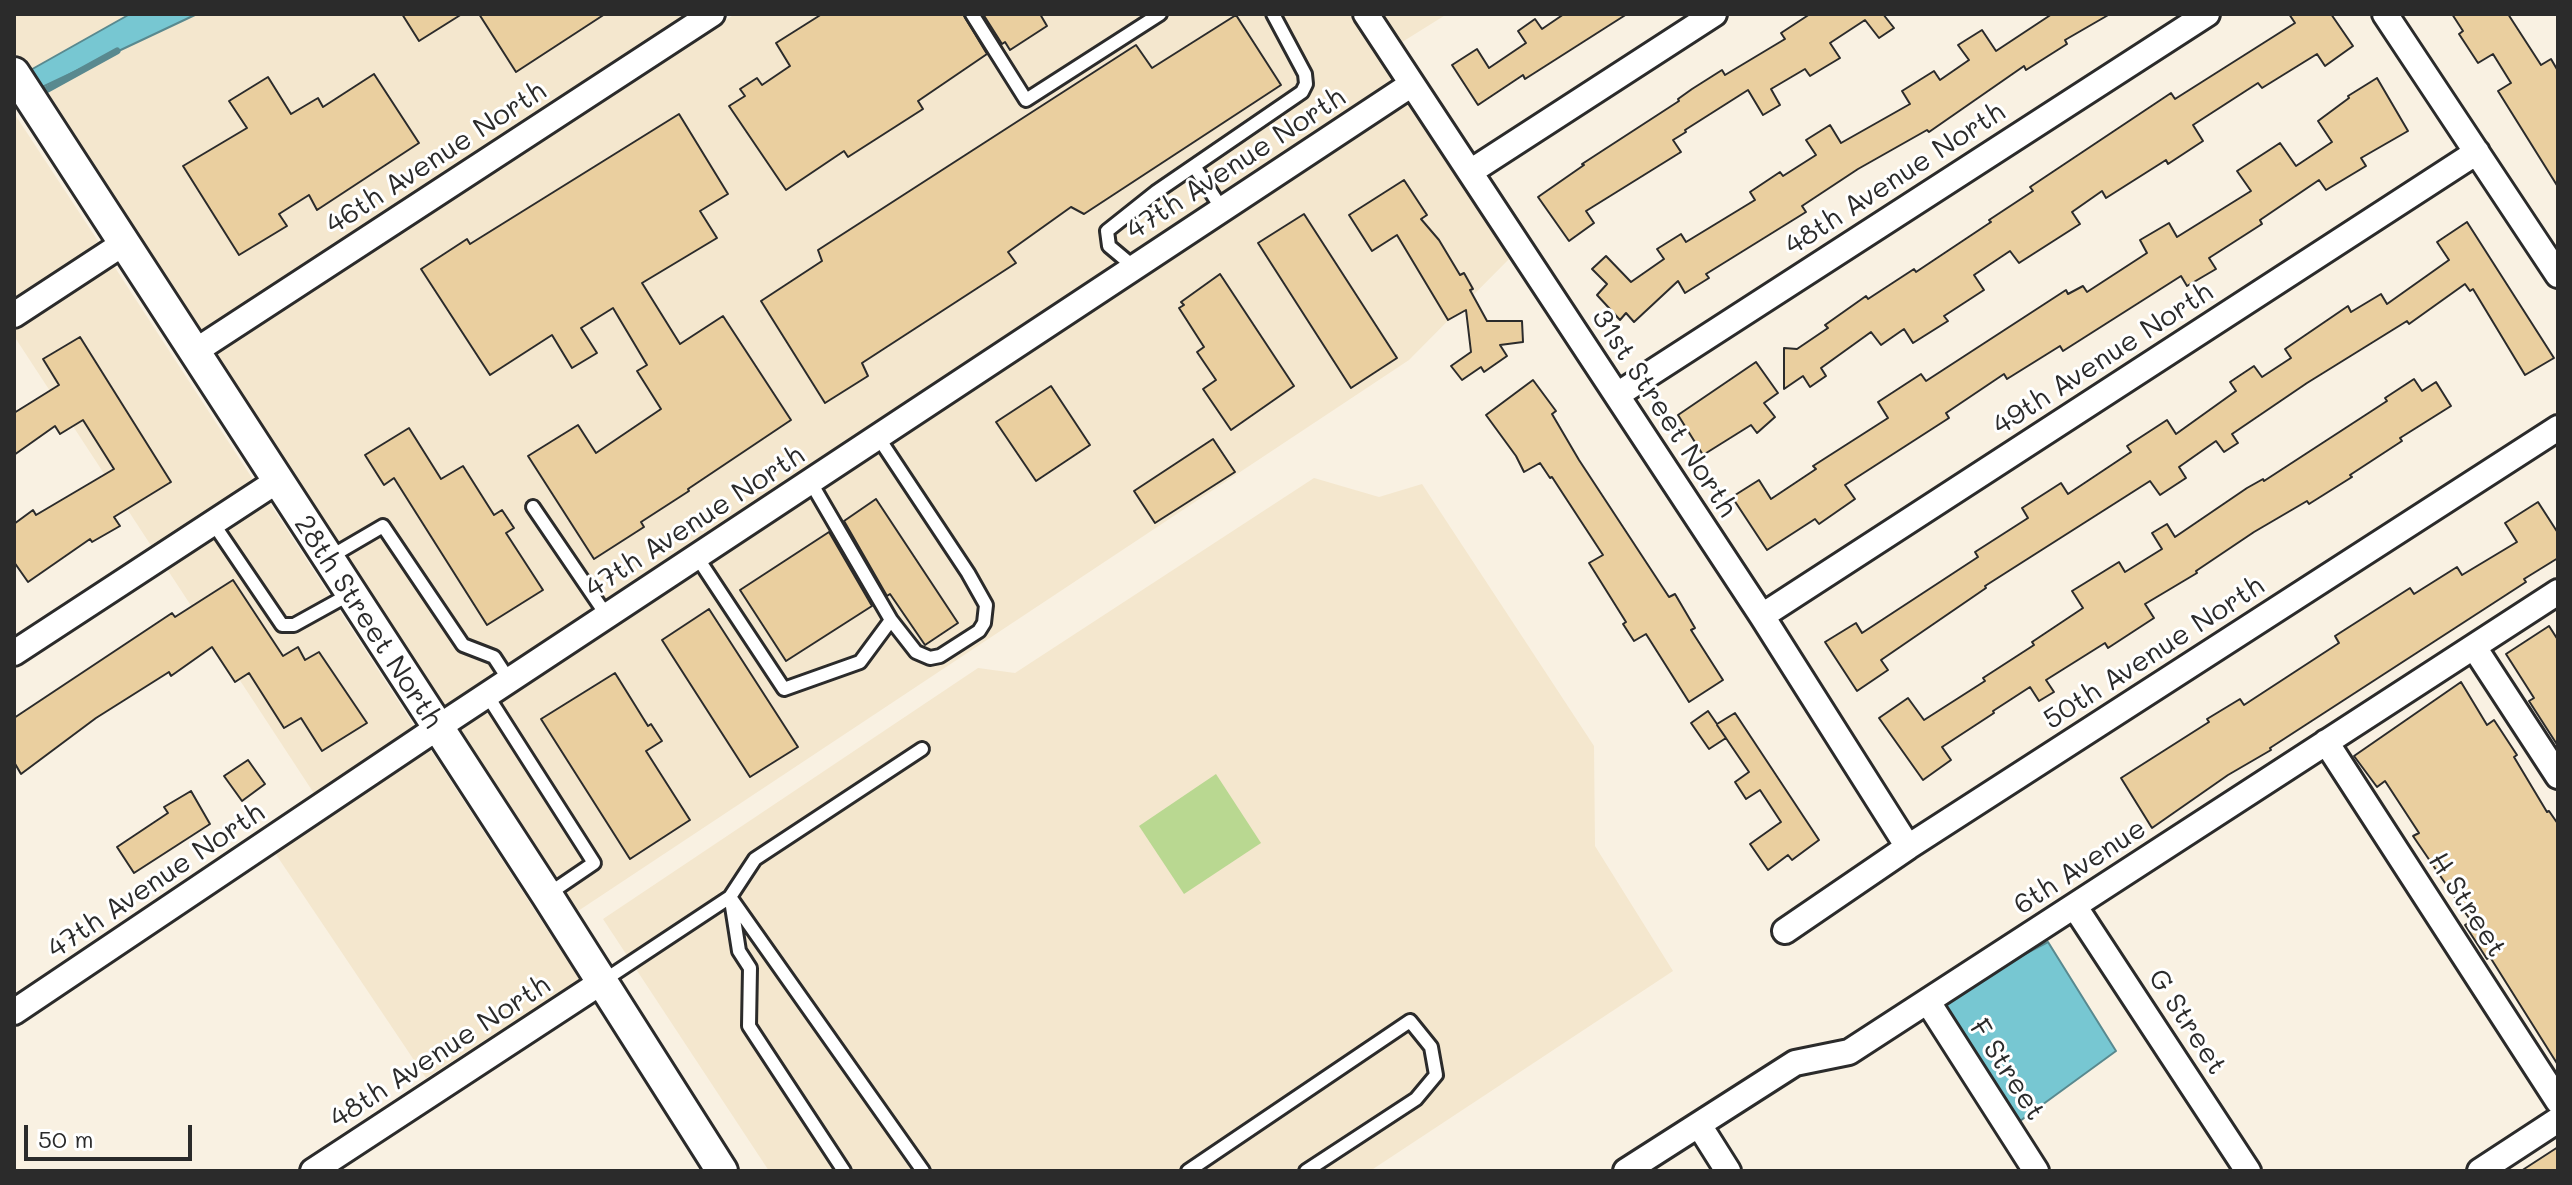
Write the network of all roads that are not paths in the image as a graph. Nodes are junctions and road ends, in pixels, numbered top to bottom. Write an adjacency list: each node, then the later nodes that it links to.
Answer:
1 (712, 14): 19 (street, 46th Avenue North)
2 (972, 14): 3 (lane)
3 (1160, 14)
4 (1273, 14): 12 (lane)
5 (1366, 14): 10 (street, 31st Street North)
6 (1714, 14): 13 (street)
7 (2207, 14): 20 (street, 48th Avenue North)
8 (2385, 14): 11 (street)
9 (15, 75): 15 (street, 28th Street North)
10 (1412, 84): 13 (street, 31st Street North); 14 (street, 47th Avenue North)
11 (2477, 152): 17 (street); 32 (street, 49th Avenue North)
12 (1194, 166): 14 (lane); 16 (lane)
13 (1470, 172): 20 (street, 31st Street North)
14 (1222, 209): 16 (street, 47th Avenue North)
15 (124, 243): 18 (street); 19 (street, 28th Street North)
16 (1134, 267): 21 (street, 47th Avenue North)
17 (2558, 275)
18 (14, 315)
19 (194, 352): 23 (street, 28th Street North)
20 (1617, 395): 32 (street, 31st Street North)
21 (878, 437): 24 (street, 47th Avenue North); 33 (lane)
22 (2554, 438): 42 (street, 50th Avenue North)
23 (277, 481): 26 (street); 28 (street, 28th Street North)
24 (810, 481): 27 (street, 47th Avenue North); 33 (lane)
25 (533, 507): 31 (lane)
26 (213, 523): 30 (lane); 35 (street)
27 (697, 557): 31 (street, 47th Avenue North); 33 (lane)
28 (327, 559): 30 (street, 28th Street North); 36 (lane)
29 (2558, 592): 34 (street, 6th Avenue)
30 (350, 594): 38 (street, 28th Street North)
31 (607, 616): 36 (street, 47th Avenue North)
32 (1762, 616): 42 (street, 31st Street North)
33 (891, 620)
34 (2474, 647): 39 (street, 6th Avenue); 41 (street)
35 (14, 653)
36 (509, 680): 37 (street, 47th Avenue North)
37 (487, 695): 38 (street, 47th Avenue North); 43 (lane)
38 (437, 728): 43 (street, 28th Street North); 49 (street, 47th Avenue North)
39 (2326, 742): 45 (street, 6th Avenue); 50 (street, H Street)
40 (922, 749): 44 (lane)
41 (2558, 776)
42 (1908, 847): 46 (street, 50th Avenue North)
43 (547, 895): 47 (street, 28th Street North)
44 (730, 897): 47 (lane); 55 (lane); 56 (lane)
45 (2075, 907): 48 (street, 6th Avenue); 62 (street, G Street)
46 (1785, 931)
47 (600, 983): 53 (street, 48th Avenue North); 54 (street, 28th Street North)
48 (1928, 1002): 52 (street, 6th Avenue); 61 (street, F Street)
49 (14, 1012)
50 (2558, 1101)
51 (2558, 1120): 63 (street)
52 (1699, 1125): 59 (street, 6th Avenue); 60 (street)
53 (313, 1171)
54 (722, 1171)
55 (844, 1171)
56 (923, 1171)
57 (1188, 1171): 58 (lane)
58 (1306, 1171)
59 (1626, 1171)
60 (1728, 1171)
61 (2036, 1171)
62 (2248, 1171)
63 (2480, 1171)

